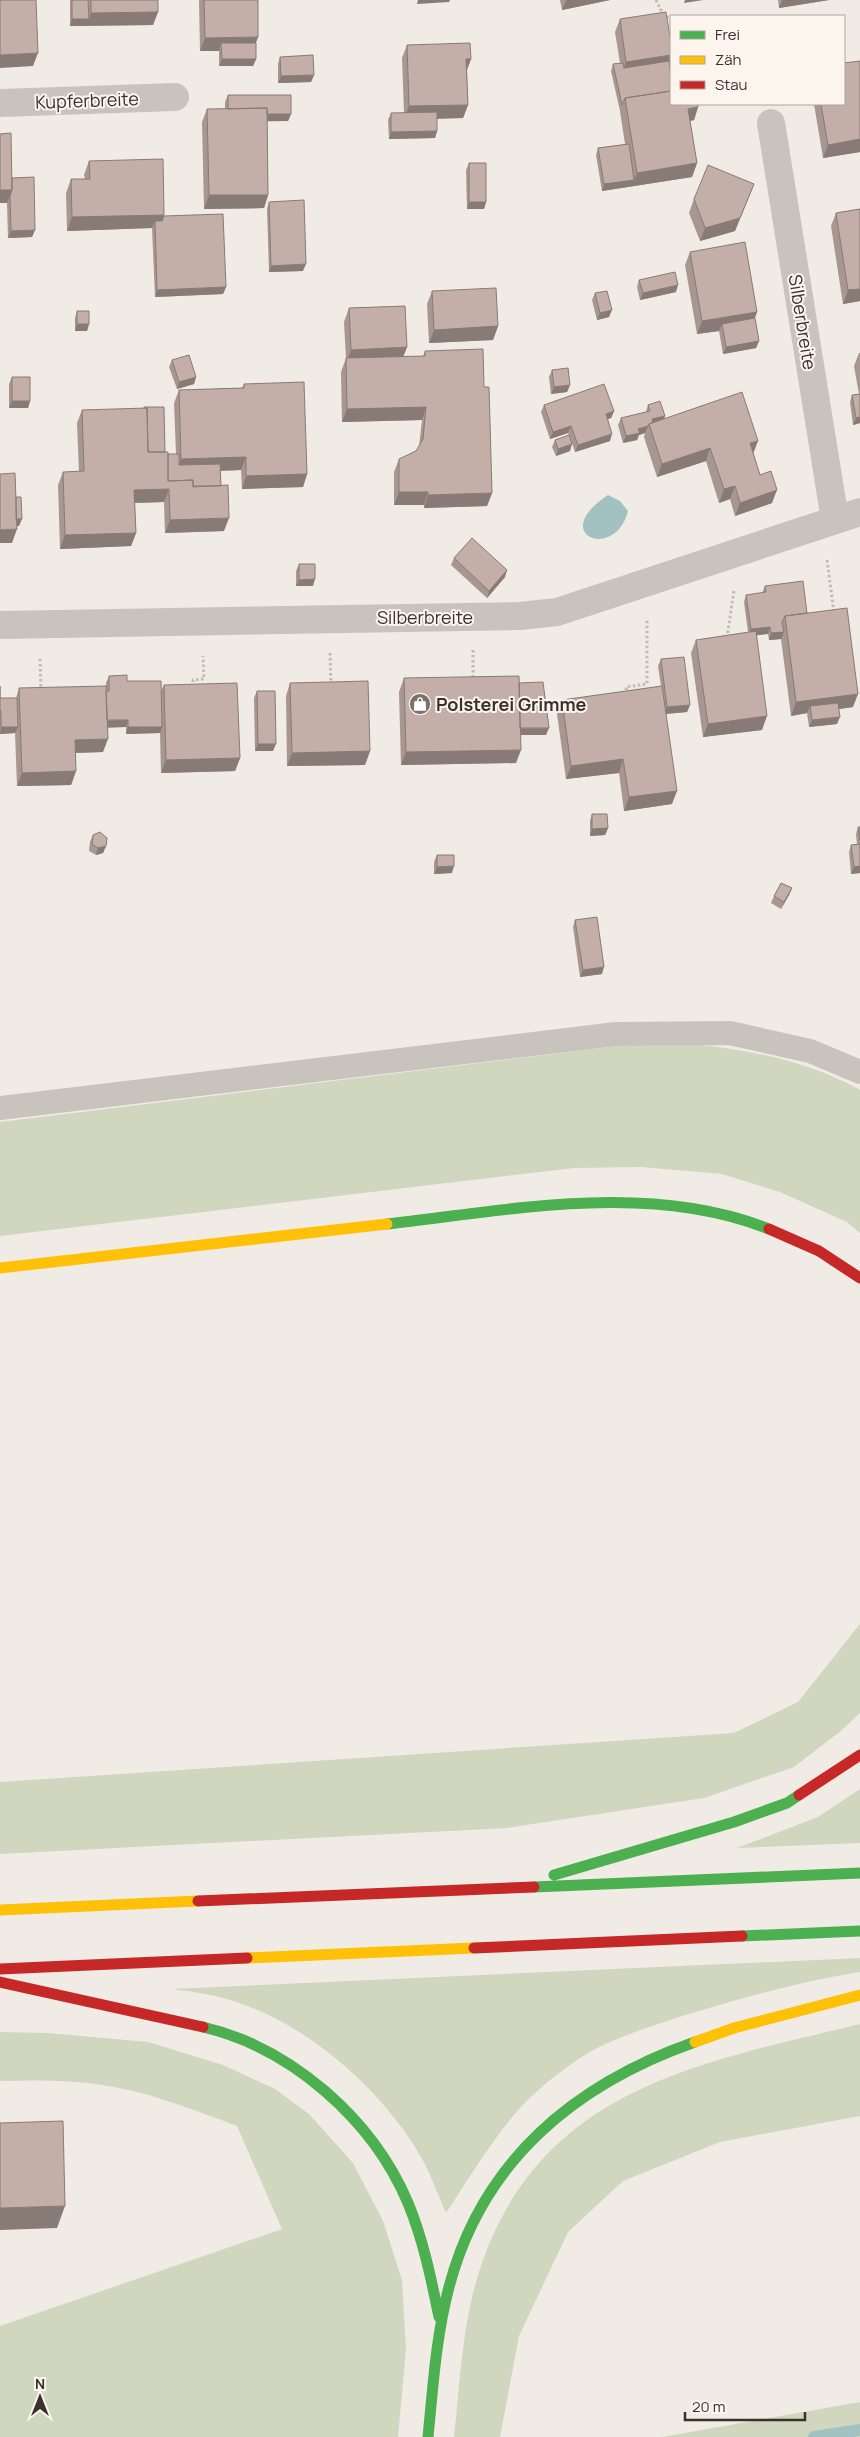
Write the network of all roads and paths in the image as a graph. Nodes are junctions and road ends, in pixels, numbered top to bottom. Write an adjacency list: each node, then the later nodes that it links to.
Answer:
1 (656, 0): 2 (path)
2 (670, 19)
3 (175, 97): 4 (street, Kupferbreite)
4 (0, 103)
5 (771, 124): 6 (street, Silberbreite)
6 (839, 519): 7 (street, Silberbreite); 10 (path)
7 (739, 552): 8 (street, Silberbreite); 12 (path)
8 (646, 582): 9 (street, Silberbreite); 14 (path)
9 (202, 620): 11 (street, Silberbreite); 13 (path)
10 (835, 622)
11 (0, 625)
12 (726, 648)
13 (193, 689)
14 (628, 704)
15 (860, 1072): 16 (lane)
16 (0, 1108)
17 (0, 1268): 18 (highway)
18 (860, 1278)
19 (860, 1755): 21 (highway)
20 (860, 1873): 21 (highway)
21 (514, 1887): 22 (highway)
22 (0, 1910)
23 (860, 1931): 24 (highway)
24 (0, 1968)
25 (0, 1982): 27 (highway)
26 (860, 1995): 27 (highway)
27 (440, 2322): 28 (highway)
28 (428, 2437)

